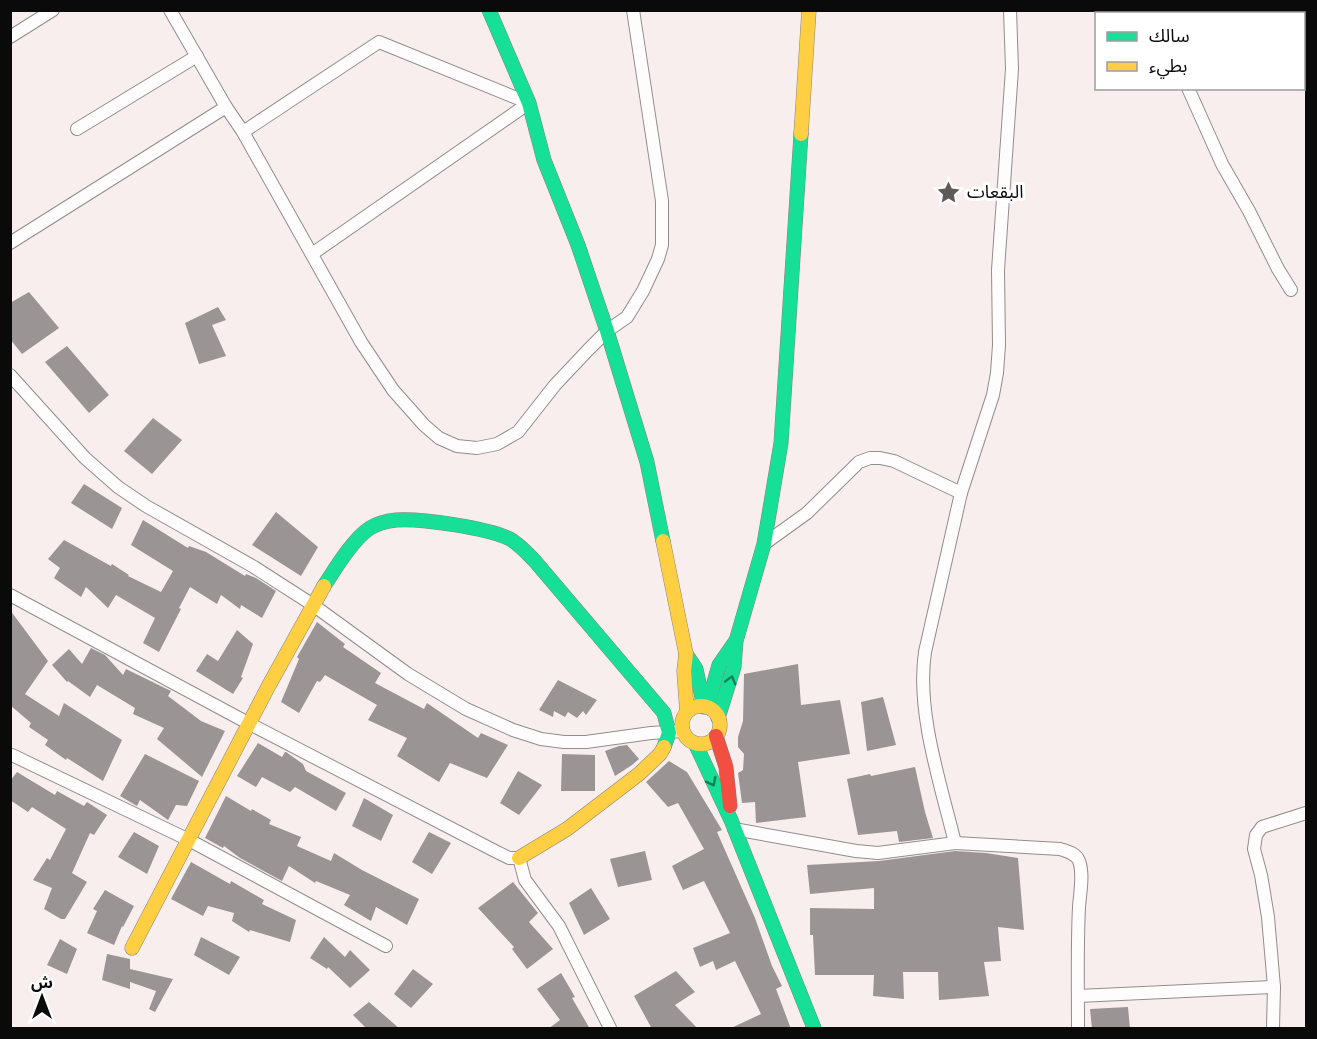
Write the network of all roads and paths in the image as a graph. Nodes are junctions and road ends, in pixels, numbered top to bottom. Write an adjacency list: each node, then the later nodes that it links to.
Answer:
1 (53, 10): 7 (street)
2 (170, 10): 8 (street)
3 (489, 10): 10 (street)
4 (633, 10): 17 (street)
5 (809, 10): 20 (street)
6 (1010, 10): 19 (street)
7 (10, 37)
8 (197, 56): 11 (street); 12 (street)
9 (1189, 90): 16 (street)
10 (529, 103): 13 (street); 15 (street); 17 (street)
11 (226, 107): 13 (street); 14 (street)
12 (77, 129)
13 (243, 132): 15 (street)
14 (10, 243)
15 (312, 254): 17 (street)
16 (1291, 290)
17 (607, 331): 24 (street)
18 (10, 375): 22 (street)
19 (961, 493): 20 (street); 36 (street)
20 (764, 544): 23 (street)
21 (10, 595): 28 (street)
22 (313, 605): 28 (street); 29 (street); 29 (street)
23 (736, 640): 25 (street); 27 (street, one-way to 23)
24 (686, 654): 25 (street); 26 (street)
25 (705, 707): 26 (street); 27 (street)
26 (687, 712): 29 (street)
27 (718, 718): 30 (street)
28 (248, 723): 35 (street); 37 (street)
29 (676, 732): 31 (street); 37 (street)
30 (716, 736): 31 (street); 34 (street)
31 (695, 743): 34 (street, one-way to 34)
32 (12, 755): 35 (street)
33 (1306, 813): 40 (street)
34 (733, 824): 36 (street); 43 (street)
35 (189, 840): 38 (street); 39 (street)
36 (955, 843): 41 (street)
37 (519, 858): 42 (street)
38 (386, 946)
39 (132, 948)
40 (1274, 987): 41 (street); 45 (street)
41 (1078, 996): 44 (street)
42 (610, 1029)
43 (814, 1029)
44 (1078, 1029)
45 (1273, 1029)

